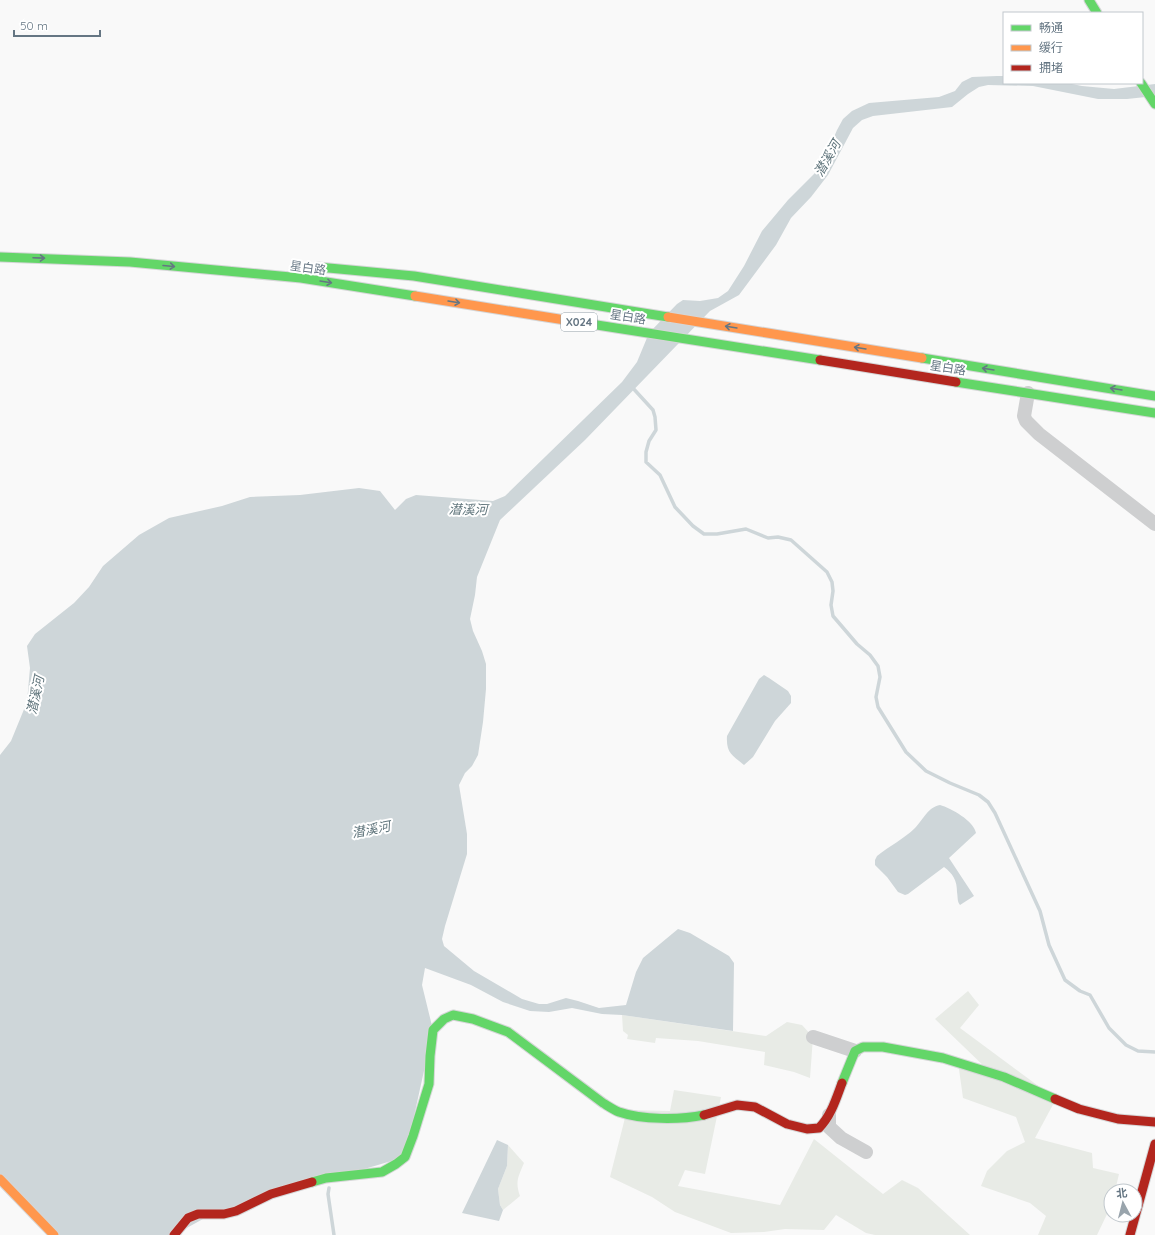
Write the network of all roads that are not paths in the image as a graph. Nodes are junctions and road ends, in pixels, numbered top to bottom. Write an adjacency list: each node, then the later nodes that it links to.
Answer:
1 (1089, 0): 2 (main road)
2 (1096, 12)
3 (1142, 84): 4 (main road)
4 (1153, 101)
5 (0, 257): 7 (main road, 星白路 / X024, one-way to 7)
6 (312, 266): 8 (main road, 星白路 / X024, one-way to 6)
7 (1028, 392): 9 (main road, 星白路 / X024); 10 (street)
8 (1155, 396)
9 (1155, 413)
10 (1155, 524)
11 (813, 1037): 12 (street)
12 (855, 1051): 13 (main road); 14 (main road)
13 (829, 1115): 16 (street); 19 (main road)
14 (1155, 1122)
15 (1155, 1144): 20 (main road)
16 (866, 1152)
17 (0, 1179): 18 (main road)
18 (54, 1235)
19 (174, 1235)
20 (1130, 1235)

